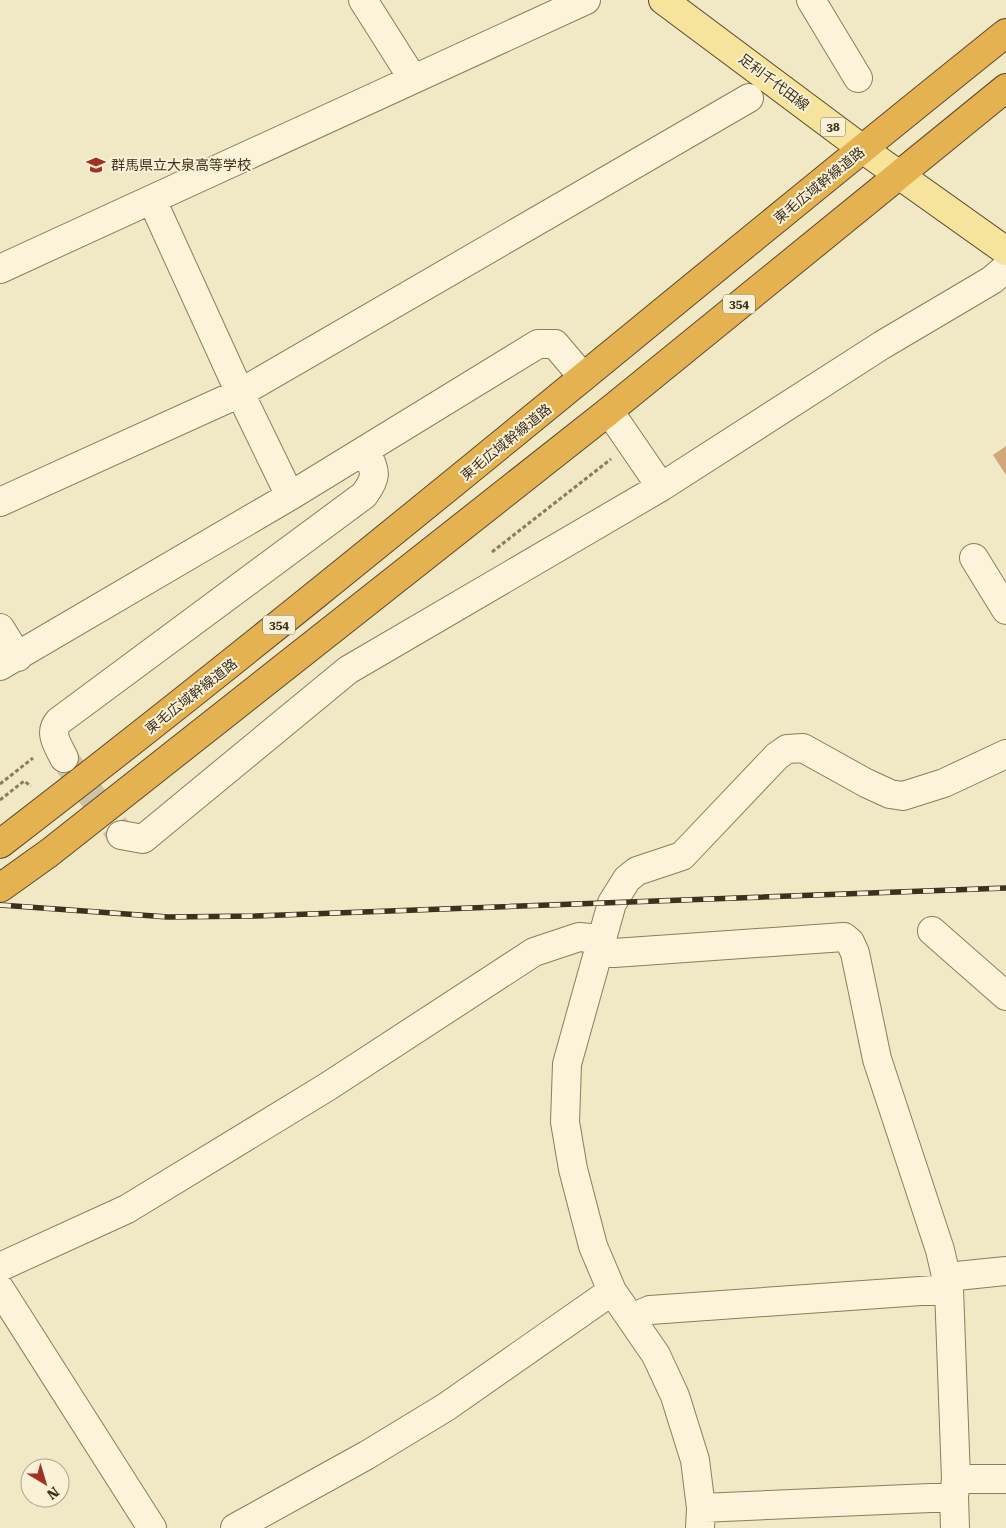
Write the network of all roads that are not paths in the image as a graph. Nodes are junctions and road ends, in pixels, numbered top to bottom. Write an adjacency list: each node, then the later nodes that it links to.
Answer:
1 (362, 0): 7 (street)
2 (586, 0): 7 (street)
3 (663, 0): 10 (main road, 足利千代田線 / 38)
4 (811, 0): 6 (street)
5 (1006, 33): 10 (highway, 東毛広域幹線道路 / 354)
6 (858, 78)
7 (413, 79): 12 (street)
8 (1006, 88): 11 (highway, 354)
9 (749, 98): 17 (street)
10 (864, 150): 11 (main road, 足利千代田線 / 38); 16 (highway, 東毛広域幹線道路 / 354)
11 (899, 174): 13 (main road, 足利千代田線 / 38); 18 (highway, 354)
12 (152, 200): 15 (street); 17 (street)
13 (1006, 251)
14 (1006, 268): 20 (street)
15 (0, 269)
16 (584, 377): 19 (street); 30 (highway, 東毛広域幹線道路 / 354)
17 (240, 393): 21 (street); 22 (street)
18 (608, 411): 20 (street); 31 (highway, 354)
19 (365, 450): 21 (street); 28 (street)
20 (661, 487): 29 (street)
21 (290, 496): 26 (street)
22 (0, 502)
23 (974, 558): 24 (street)
24 (1006, 610)
25 (0, 628): 26 (street)
26 (9, 662)
27 (1006, 754): 33 (street)
28 (64, 758)
29 (132, 837)
30 (0, 844)
31 (0, 888)
32 (932, 931): 34 (street)
33 (600, 946): 35 (street); 37 (street); 39 (street)
34 (1006, 996)
35 (0, 1267)
36 (1006, 1271): 37 (street)
37 (948, 1283): 40 (street); 42 (street)
38 (0, 1289): 44 (street)
39 (612, 1290): 40 (street); 45 (street)
40 (631, 1318): 43 (street)
41 (1006, 1479): 42 (street)
42 (955, 1488): 43 (street); 46 (street)
43 (701, 1518)
44 (152, 1528)
45 (235, 1528)
46 (955, 1528)

